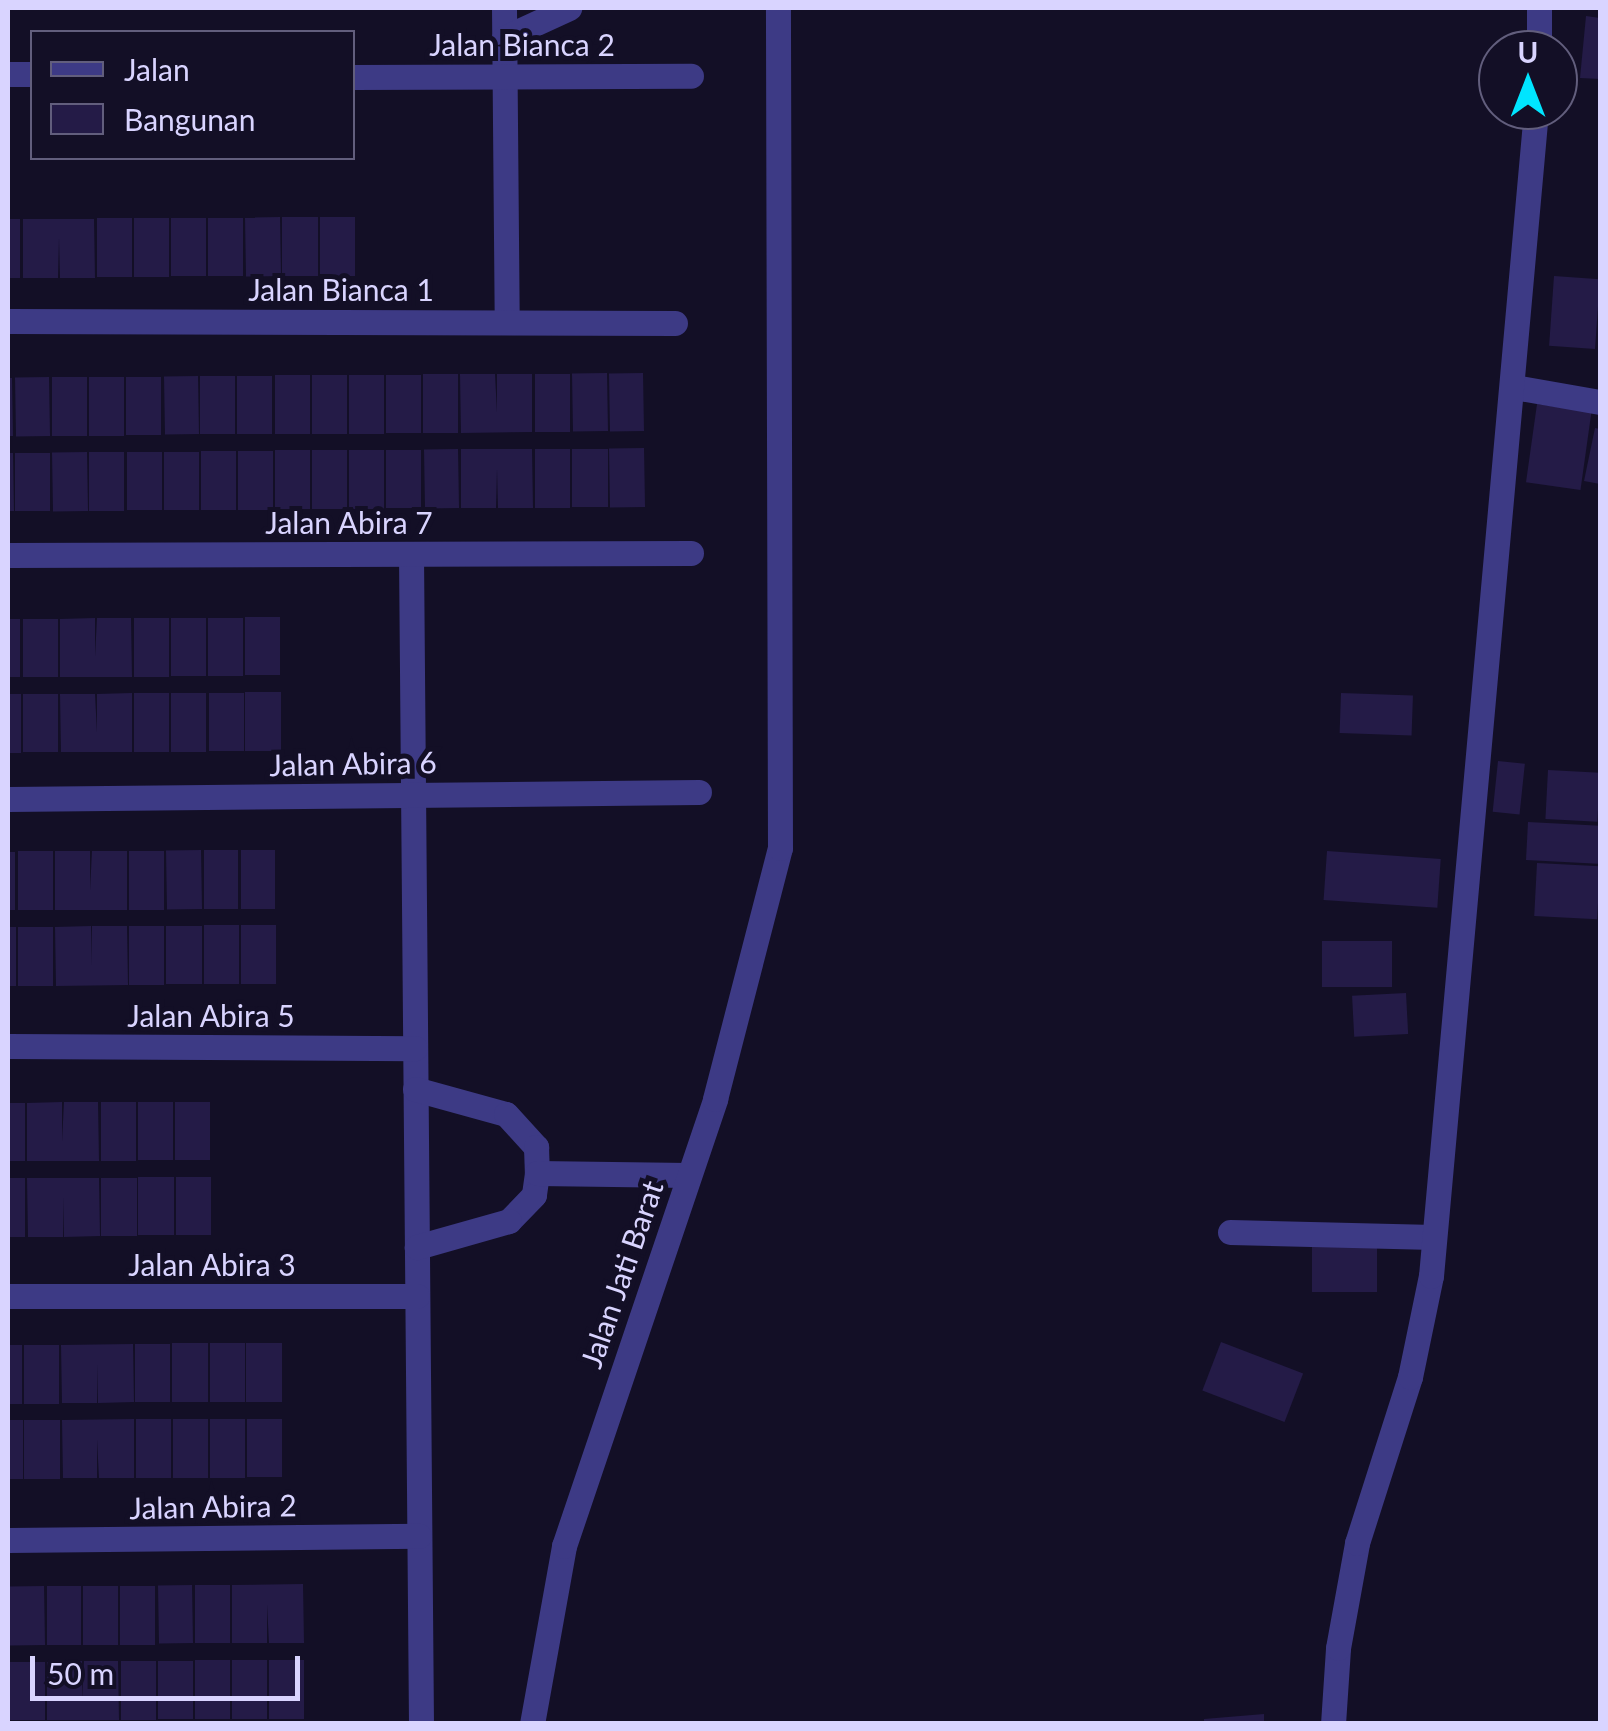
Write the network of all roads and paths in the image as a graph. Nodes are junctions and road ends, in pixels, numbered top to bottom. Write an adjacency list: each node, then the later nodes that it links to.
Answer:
1 (504, 8): 4 (street)
2 (569, 8): 4 (street)
3 (778, 8): 24 (street, Jalan Jati Barat)
4 (504, 38): 7 (street)
5 (355, 76): 7 (street, Jalan Bianca 2)
6 (691, 76): 7 (street, Jalan Bianca 2)
7 (502, 78): 10 (street)
8 (1534, 130): 12 (street)
9 (8, 321): 10 (street, Jalan Bianca 1)
10 (507, 322): 11 (street, Jalan Bianca 1)
11 (675, 323)
12 (1514, 387): 13 (street); 26 (street)
13 (1600, 402)
14 (691, 553): 15 (street, Jalan Abira 7)
15 (411, 554): 16 (street, Jalan Abira 7); 18 (street)
16 (8, 556)
17 (699, 792): 18 (street, Jalan Abira 6)
18 (412, 795): 19 (street, Jalan Abira 6); 21 (street)
19 (8, 799)
20 (8, 1046): 21 (street, Jalan Abira 5)
21 (415, 1048): 22 (street)
22 (415, 1089): 23 (street); 27 (street)
23 (537, 1174): 24 (street); 27 (street)
24 (688, 1174): 33 (street, Jalan Jati Barat)
25 (1230, 1232): 26 (street)
26 (1434, 1237): 34 (street)
27 (417, 1247): 29 (street)
28 (8, 1296): 29 (street, Jalan Abira 3)
29 (417, 1296): 30 (street)
30 (419, 1536): 31 (street, Jalan Abira 2); 32 (street)
31 (8, 1540)
32 (422, 1724)
33 (532, 1724)
34 (1333, 1724)

